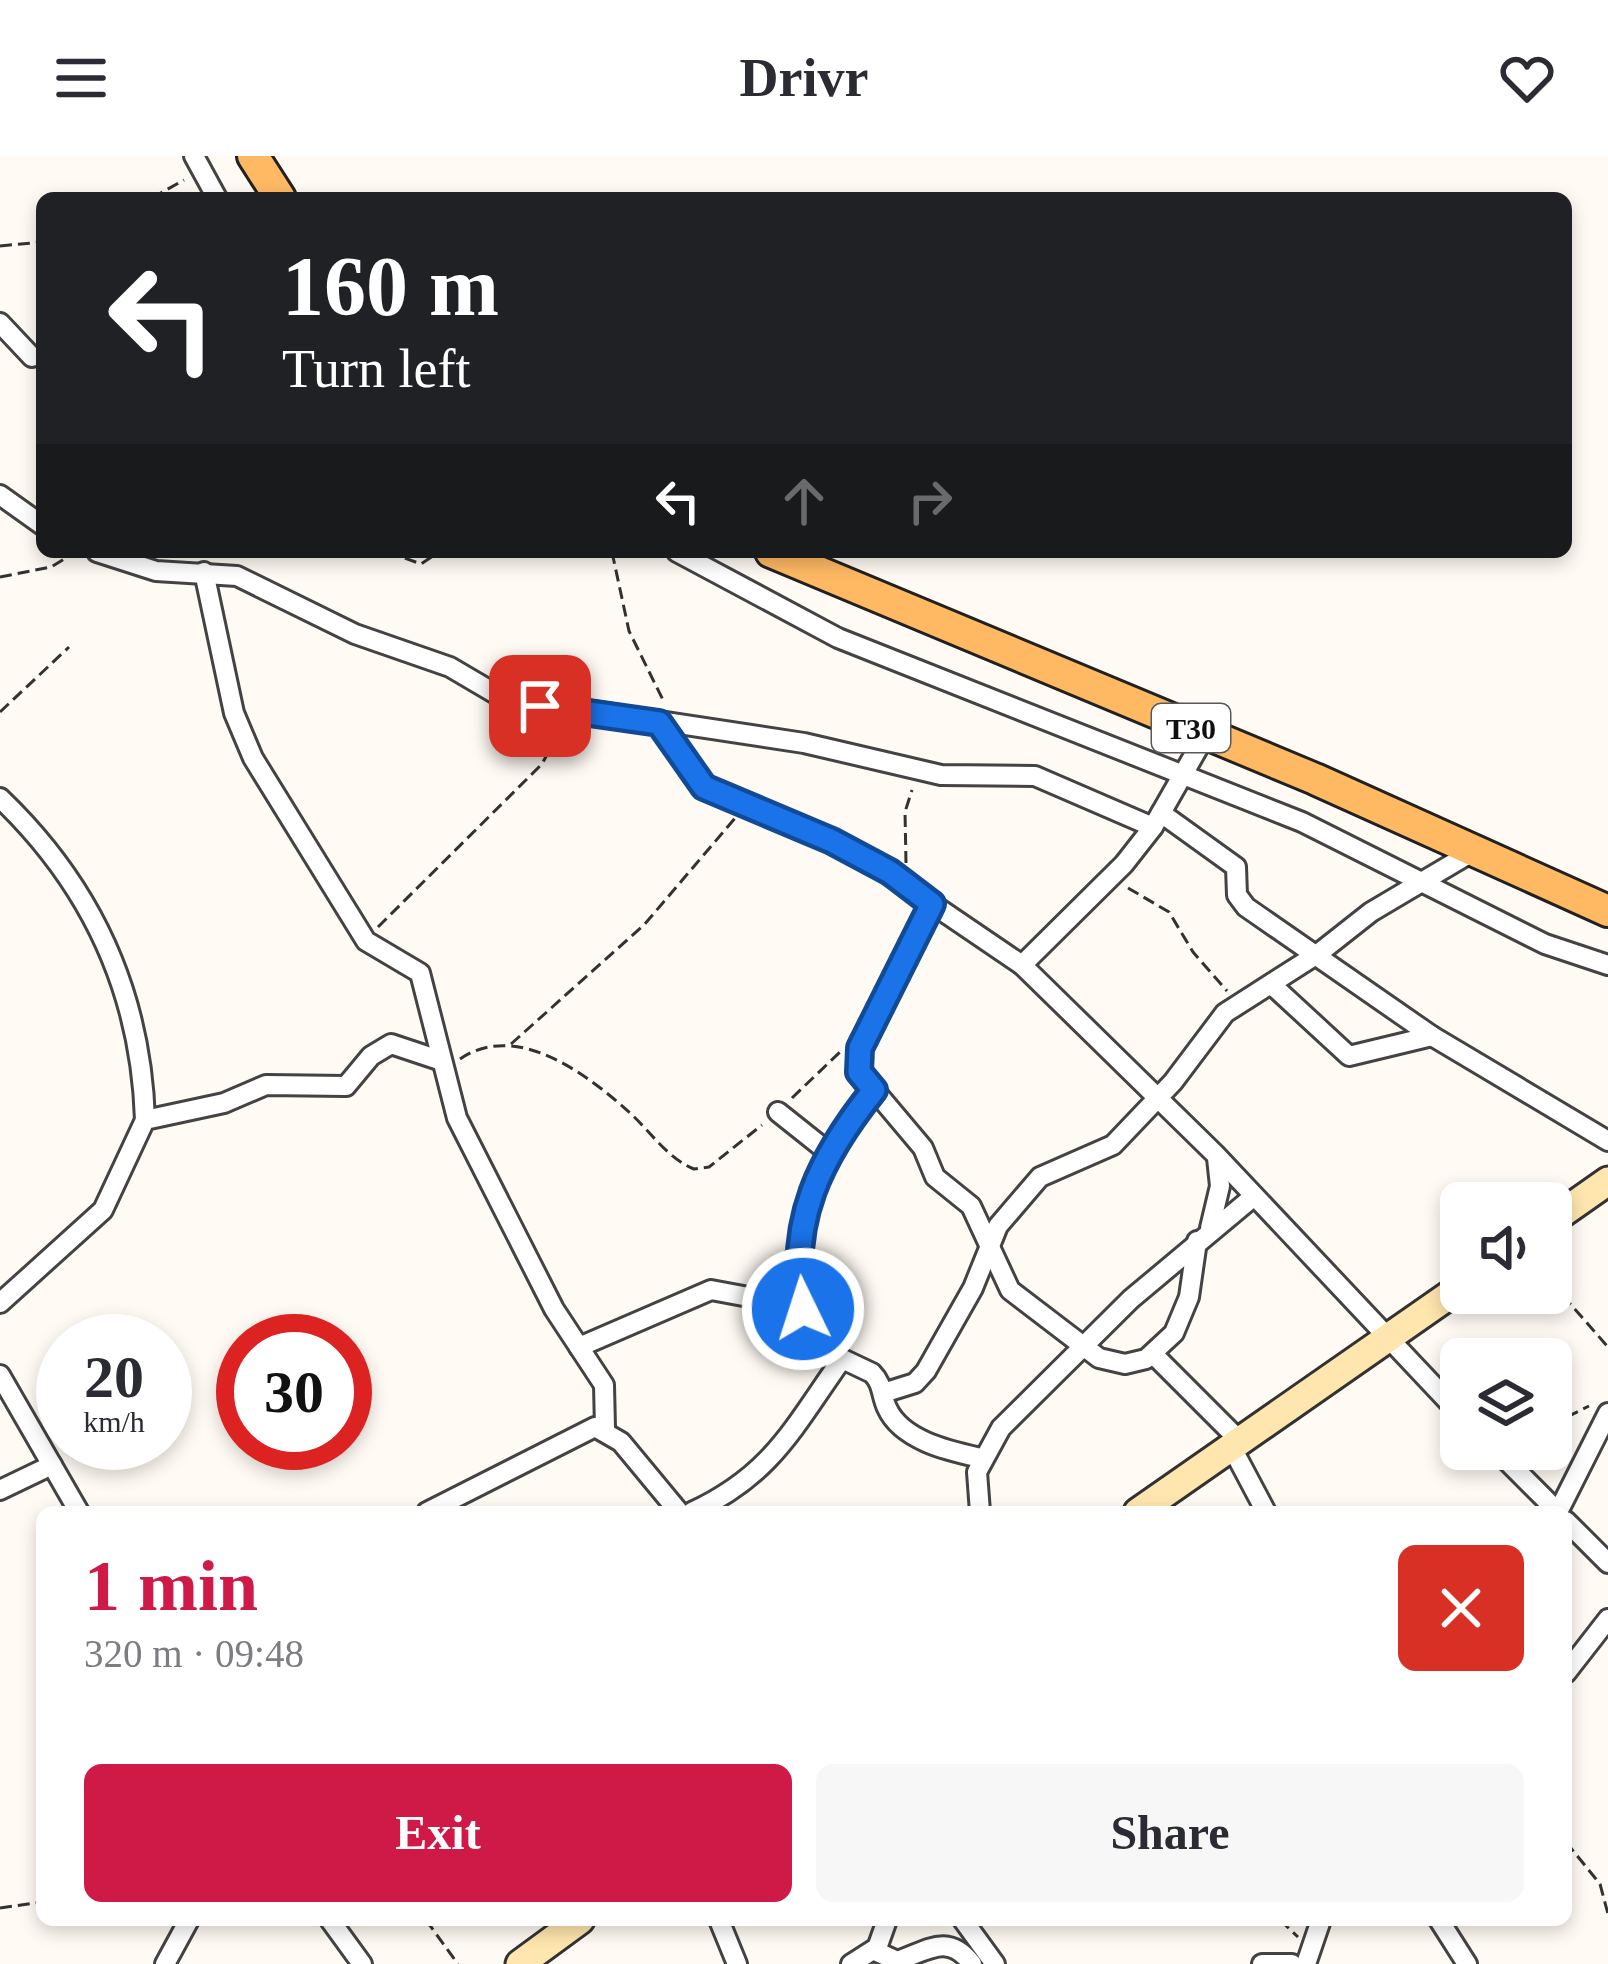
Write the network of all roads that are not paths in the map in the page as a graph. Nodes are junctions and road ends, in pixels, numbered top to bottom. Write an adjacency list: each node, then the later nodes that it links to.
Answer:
1 (253, 156): 4 (main road)
2 (197, 162): 3 (street)
3 (214, 192)
4 (276, 192)
5 (0, 322): 6 (street)
6 (32, 357)
7 (0, 495): 8 (street)
8 (36, 521)
9 (116, 558): 12 (street)
10 (688, 558): 15 (street)
11 (786, 558): 14 (main road, T30)
12 (204, 572): 13 (street); 27 (street)
13 (664, 724): 17 (street); 20 (street)
14 (1206, 734): 15 (street); 18 (main road, T30)
15 (1181, 774): 17 (street); 19 (street)
16 (0, 798): 31 (street)
17 (1156, 820): 22 (street); 24 (street)
18 (1474, 851): 19 (street); 21 (main road, T30)
19 (1420, 881): 22 (street); 23 (street)
20 (932, 904): 24 (street); 28 (street)
21 (1608, 911)
22 (1319, 953): 25 (street); 26 (street)
23 (1608, 964)
24 (1022, 965): 29 (street)
25 (1271, 984): 26 (street); 29 (street)
26 (1432, 1036): 32 (street)
27 (441, 1065): 31 (street); 46 (street)
28 (874, 1090): 33 (street); 39 (street)
29 (1156, 1100): 34 (street); 39 (street)
30 (778, 1112): 33 (street)
31 (145, 1120): 42 (street)
32 (1608, 1141)
33 (827, 1151): 40 (street)
34 (1215, 1154): 36 (street); 38 (street)
35 (1608, 1181): 37 (street)
36 (1253, 1197): 38 (street); 45 (street)
37 (1572, 1206)
38 (1203, 1234): 47 (street); 48 (street)
39 (988, 1243): 47 (street); 52 (street)
40 (797, 1255): 41 (street); 44 (street)
41 (754, 1298): 44 (street); 46 (street)
42 (0, 1303)
43 (1440, 1303): 45 (street)
44 (807, 1336): 49 (street)
45 (1391, 1339): 51 (street); 56 (street)
46 (579, 1347): 54 (street)
47 (1081, 1349): 48 (street); 57 (street)
48 (1154, 1355): 56 (street)
49 (842, 1359): 52 (street); 65 (street)
50 (0, 1375): 55 (street)
51 (1440, 1392)
52 (883, 1393): 57 (street)
53 (1601, 1408): 70 (street)
54 (604, 1428): 63 (street); 64 (street)
55 (36, 1437)
56 (1234, 1442): 67 (street); 68 (street)
57 (981, 1458): 66 (street)
58 (42, 1470): 61 (street)
59 (55, 1470): 62 (street)
60 (1515, 1470): 69 (street)
61 (0, 1490)
62 (76, 1506)
63 (439, 1506)
64 (675, 1506)
65 (704, 1506)
66 (978, 1506)
67 (1146, 1506)
68 (1264, 1506)
69 (1550, 1506)
70 (1569, 1506)
71 (1572, 1528): 72 (street)
72 (1608, 1563)
73 (1608, 1619): 74 (street)
74 (1572, 1665)
75 (185, 1926): 84 (street)
76 (334, 1926): 85 (street)
77 (574, 1926): 83 (street)
78 (721, 1926): 86 (street)
79 (885, 1926): 82 (street)
80 (967, 1926): 89 (street)
81 (1443, 1926): 92 (street)
82 (876, 1951): 87 (street); 88 (street)
83 (538, 1959)
84 (165, 1964)
85 (362, 1964)
86 (737, 1964)
87 (851, 1964)
88 (972, 1964)
89 (995, 1964)
90 (1262, 1964): 91 (street)
91 (1292, 1964)
92 (1467, 1964)

